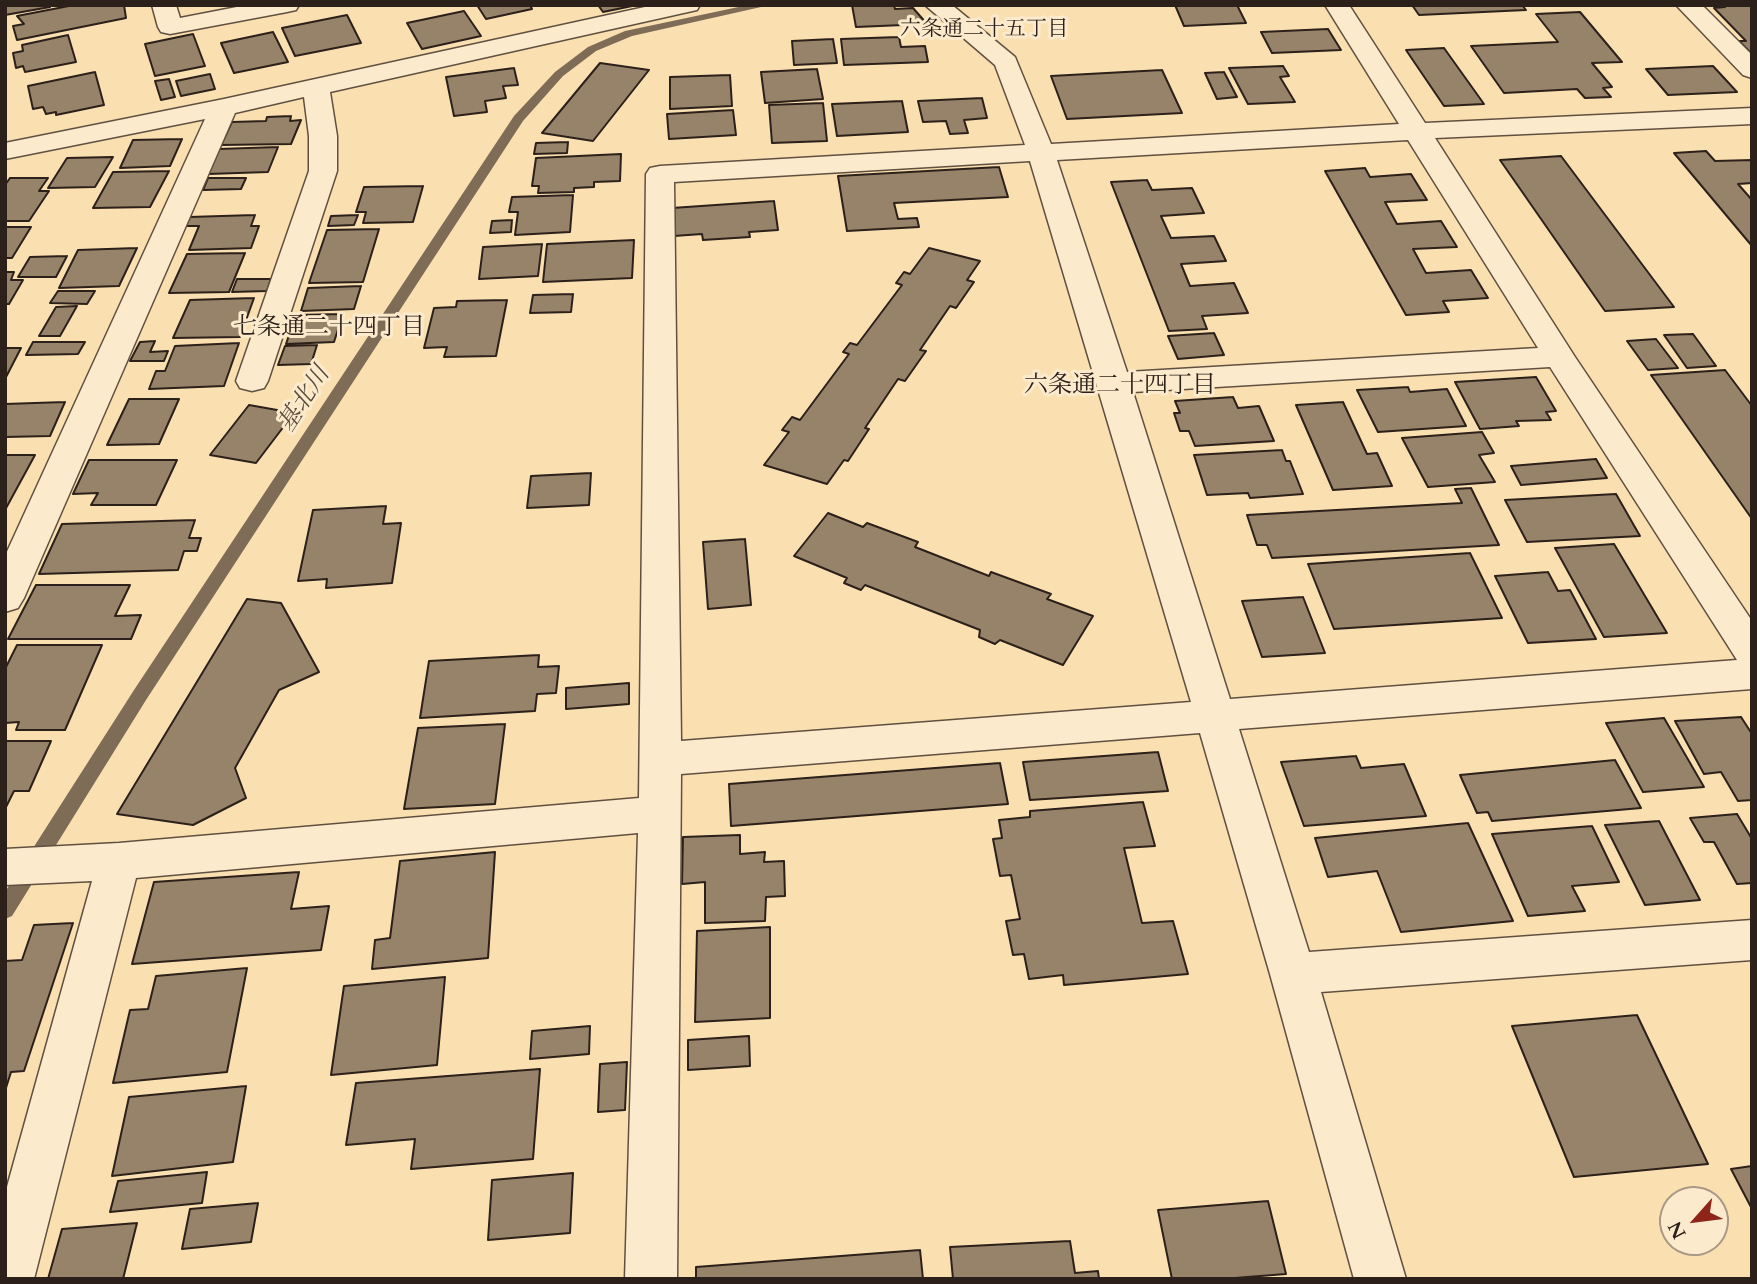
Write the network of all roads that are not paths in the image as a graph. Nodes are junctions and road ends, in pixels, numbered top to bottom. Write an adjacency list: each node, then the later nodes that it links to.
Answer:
1 (164, 5): 2 (street)
2 (287, 5)
3 (565, 5): 8 (street)
4 (688, 5): 8 (street)
5 (937, 5): 14 (street)
6 (1337, 5): 13 (street)
7 (1688, 5): 9 (street)
8 (581, 27): 10 (street)
9 (1752, 70)
10 (316, 86): 11 (street); 17 (street)
11 (224, 107): 15 (street); 19 (street)
12 (1752, 116): 13 (street)
13 (1417, 131): 14 (street); 16 (street)
14 (1041, 152): 18 (street); 23 (street)
15 (7, 153)
16 (1559, 357): 18 (street); 20 (street)
17 (252, 381)
18 (1114, 383): 22 (street)
19 (5, 598)
20 (1752, 652)
21 (1752, 674): 22 (street)
22 (1213, 716): 23 (street); 28 (street)
23 (661, 758): 24 (street)
24 (658, 814): 25 (street); 30 (street)
25 (119, 861): 26 (street); 29 (street)
26 (5, 867)
27 (1752, 940): 28 (street)
28 (1293, 974): 31 (street)
29 (8, 1279)
30 (651, 1279)
31 (1380, 1279)

